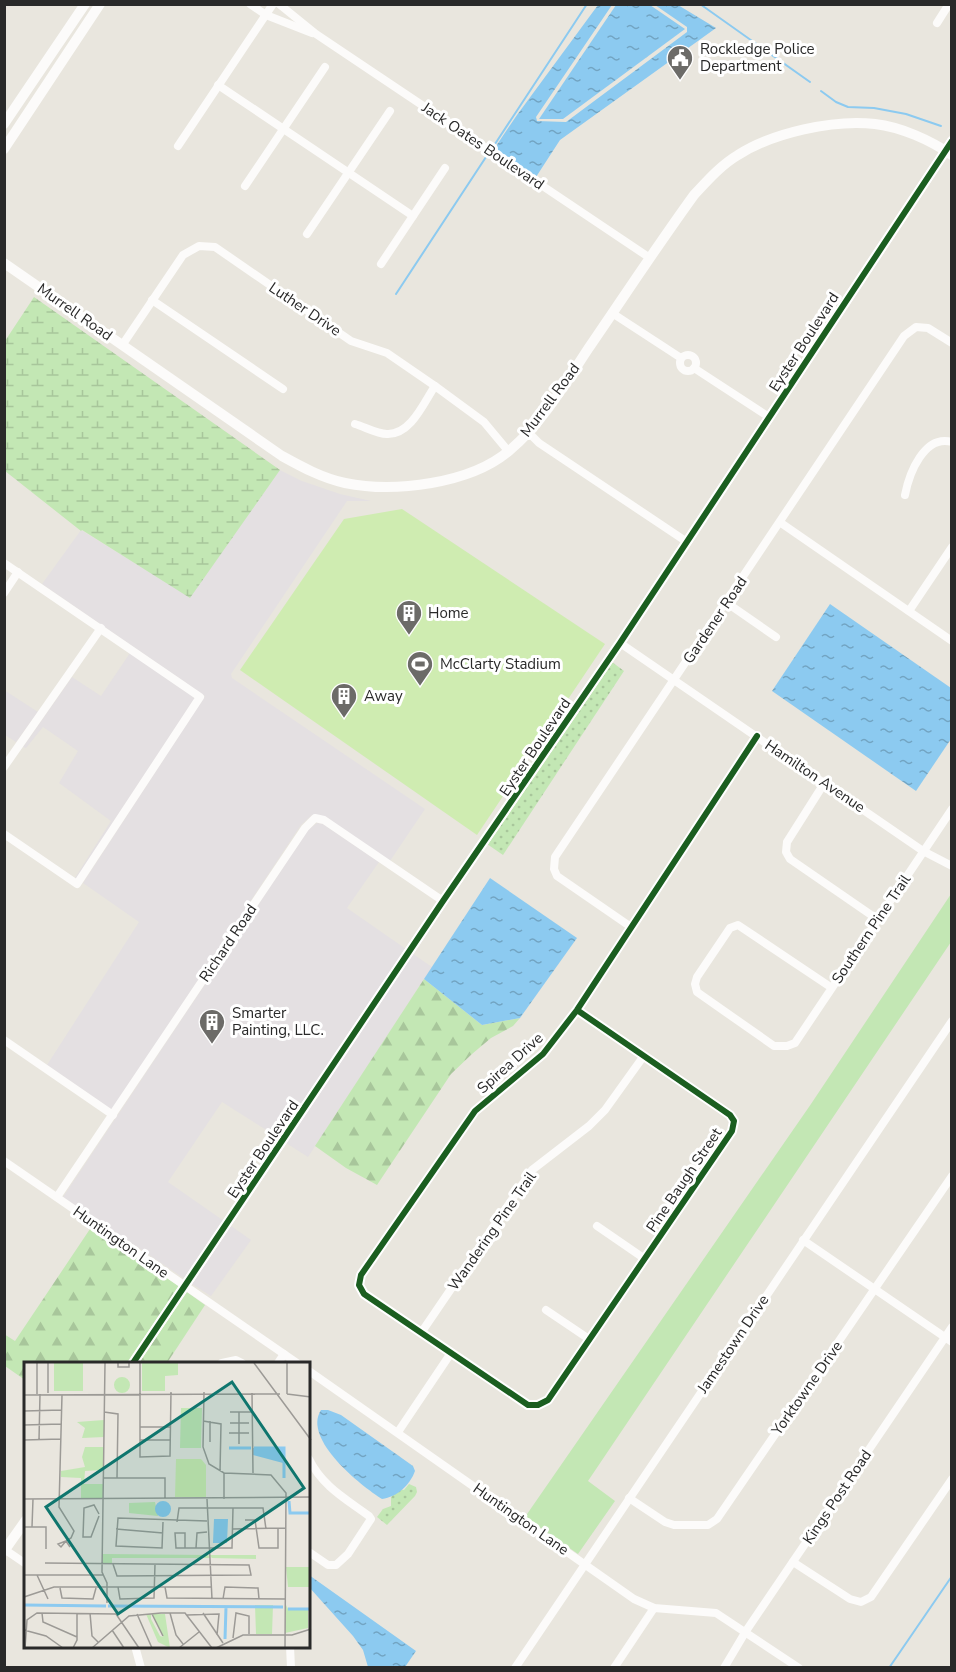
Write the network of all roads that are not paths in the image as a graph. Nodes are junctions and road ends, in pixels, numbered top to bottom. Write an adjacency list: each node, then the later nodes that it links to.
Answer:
1 (85, 4): 11 (street)
2 (250, 4): 7 (street, Jack Oates Boulevard)
3 (273, 4): 7 (street)
4 (279, 4): 9 (street, Jack Oates Boulevard)
5 (949, 4): 8 (street)
6 (96, 6): 12 (street)
7 (266, 15): 9 (street, Jack Oates Boulevard); 13 (street)
8 (937, 23)
9 (316, 34): 26 (street, Jack Oates Boulevard)
10 (325, 67): 16 (street)
11 (35, 79): 12 (street); 15 (street)
12 (46, 86): 19 (street)
13 (219, 86): 16 (street); 18 (street)
14 (390, 111): 22 (street)
15 (4, 124)
16 (283, 129): 22 (street); 23 (street)
17 (951, 141): 20 (street, Eyster Boulevard)
18 (178, 146)
19 (4, 149)
20 (948, 153): 26 (street, Murrell Road); 35 (street, Eyster Boulevard)
21 (445, 168): 24 (street)
22 (348, 173): 24 (street); 25 (street)
23 (245, 186)
24 (412, 216): 28 (street)
25 (307, 234)
26 (650, 258): 30 (street, Murrell Road)
27 (4, 263): 32 (street, Murrell Road)
28 (381, 264)
29 (152, 300): 32 (street, Luther Drive); 33 (street, Luther Drive); 34 (street)
30 (612, 313): 35 (street); 37 (street, Murrell Road)
31 (951, 343): 41 (street, Gardener Road)
32 (123, 344): 39 (street, Murrell Road)
33 (435, 386): 36 (street); 39 (street, Luther Drive)
34 (283, 389)
35 (769, 417): 42 (street, Eyster Boulevard)
36 (355, 424)
37 (528, 432): 39 (street, Murrell Road); 42 (street)
38 (951, 442): 40 (street)
39 (509, 452)
40 (904, 495)
41 (781, 522): 47 (street, Gardener Road); 48 (street)
42 (687, 542): 52 (street, Eyster Boulevard)
43 (951, 547): 48 (street)
44 (4, 563): 45 (street)
45 (18, 572): 46 (street); 49 (street)
46 (4, 593)
47 (727, 603): 50 (street); 53 (street, Gardener Road)
48 (909, 611): 51 (street)
49 (101, 628): 55 (street); 58 (street)
50 (776, 638)
51 (951, 640)
52 (620, 643): 53 (street, Hamilton Avenue); 61 (street, Eyster Boulevard)
53 (674, 680): 54 (street, Hamilton Avenue); 63 (street, Gardener Road)
54 (757, 736): 56 (street, Hamilton Avenue); 63 (street, Spirea Drive)
55 (4, 767)
56 (825, 782): 59 (street, Hamilton Avenue); 62 (street)
57 (951, 809): 59 (street, Southern Pine Trail)
58 (4, 834)
59 (923, 850): 60 (street, Hamilton Avenue); 62 (street, Southern Pine Trail)
60 (951, 866)
61 (443, 901): 69 (street, Richard Road); 76 (street, Eyster Boulevard)
62 (877, 919): 64 (street, Southern Pine Trail)
63 (631, 927): 65 (street, Spirea Drive)
64 (832, 988): 64 (street, Southern Pine Trail)
65 (577, 1010): 68 (street, Pine Baugh Street); 80 (street, Spirea Drive)
66 (951, 1021): 74 (street, Jamestown Drive)
67 (4, 1040): 69 (street)
68 (643, 1057): 75 (street, Pine Baugh Street); 80 (street, Wandering Pine Trail)
69 (113, 1115): 72 (street, Richard Road)
70 (4, 1161): 72 (street, Huntington Lane)
71 (951, 1176): 77 (street, Yorktowne Drive)
72 (57, 1197): 76 (street, Huntington Lane)
73 (597, 1226): 75 (street)
74 (803, 1240): 77 (street); 93 (street, Jamestown Drive)
75 (645, 1259): 81 (street, Pine Baugh Street)
76 (185, 1287): 84 (street, Huntington Lane); 85 (street, Eyster Boulevard)
77 (875, 1289): 82 (street); 93 (street, Yorktowne Drive)
78 (546, 1310): 81 (street)
79 (951, 1327): 82 (street, Kings Post Road)
80 (421, 1333): 83 (street, Spirea Drive)
81 (589, 1339): 89 (street, Pine Baugh Street)
82 (948, 1339): 97 (street, Kings Post Road)
83 (451, 1353): 89 (street, Spirea Drive); 90 (street)
84 (284, 1354): 86 (street); 87 (street, Huntington Lane)
85 (134, 1362)
86 (279, 1362)
87 (296, 1362)
88 (310, 1372): 90 (street, Huntington Lane)
89 (538, 1405)
90 (398, 1432): 99 (street, Huntington Lane)
91 (310, 1461): 96 (street)
92 (951, 1479): 97 (street)
93 (629, 1498): 99 (street, Jamestown Drive)
94 (24, 1523): 95 (street)
95 (5, 1550): 98 (street)
96 (310, 1553)
97 (794, 1562): 101 (street, Kings Post Road)
98 (24, 1563)
99 (585, 1563): 100 (street, Huntington Lane); 106 (street, Jamestown Drive)
100 (654, 1608): 101 (street, Huntington Lane); 107 (street)
101 (746, 1631): 108 (street, Kings Post Road); 109 (street, Huntington Lane)
102 (135, 1648): 104 (street)
103 (290, 1648): 105 (street)
104 (141, 1668)
105 (291, 1668)
106 (514, 1668)
107 (614, 1668)
108 (724, 1668)
109 (799, 1668)

